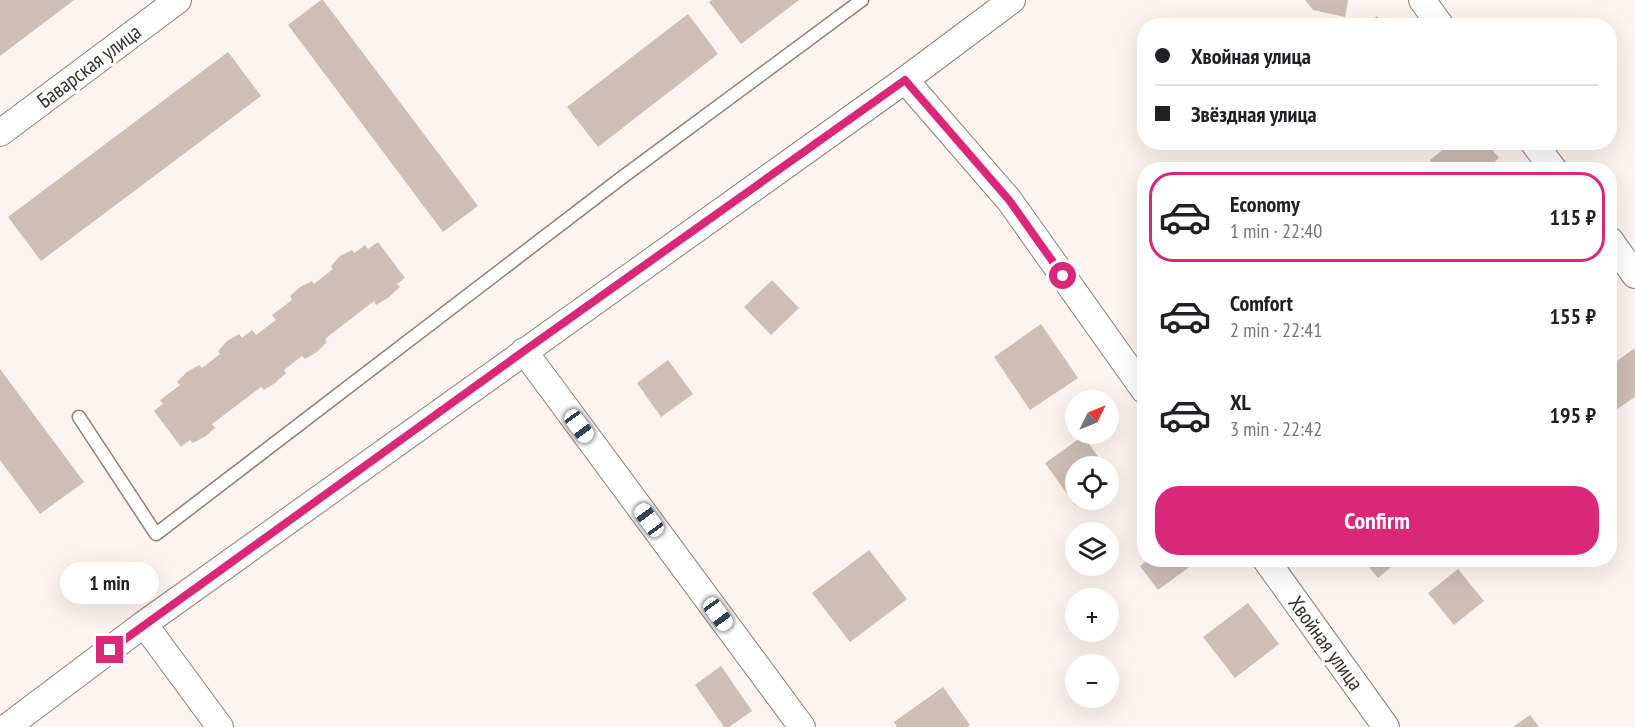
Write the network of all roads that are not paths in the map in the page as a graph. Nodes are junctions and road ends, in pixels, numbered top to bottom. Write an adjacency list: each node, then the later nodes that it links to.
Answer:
1 (178, 0): 7 (street, Баварская улица)
2 (862, 0): 12 (lane)
3 (1012, 0): 6 (street)
4 (1422, 0): 5 (street)
5 (1436, 18)
6 (905, 80): 10 (street); 11 (street)
7 (0, 133)
8 (1617, 250): 9 (street)
9 (1635, 275)
10 (524, 351): 14 (street); 17 (street)
11 (1137, 380)
12 (79, 417)
13 (1271, 567): 18 (street, Хвойная улица)
14 (144, 624): 15 (street); 16 (street)
15 (7, 727)
16 (220, 727)
17 (802, 727)
18 (1386, 727)

